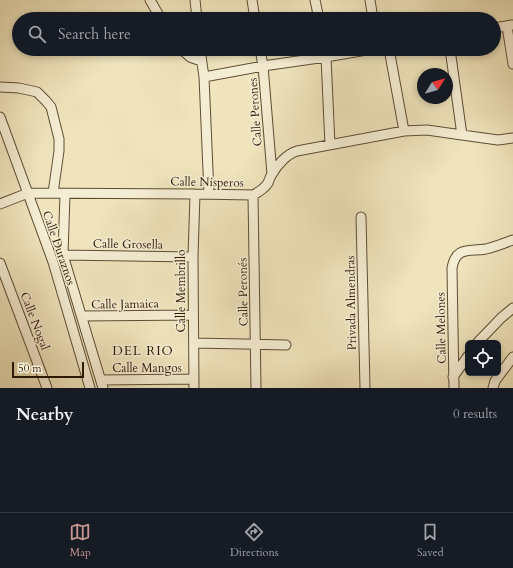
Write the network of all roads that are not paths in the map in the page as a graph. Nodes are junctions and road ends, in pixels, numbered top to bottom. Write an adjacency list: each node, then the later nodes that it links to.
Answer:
1 (150, 0): 6 (street)
2 (195, 0): 7 (street)
3 (252, 0): 8 (street)
4 (315, 0): 9 (street)
5 (370, 0): 10 (street)
6 (157, 12)
7 (196, 12)
8 (254, 12)
9 (318, 12)
10 (371, 12)
11 (510, 25): 20 (street)
12 (189, 56): 19 (street)
13 (201, 56): 19 (street)
14 (261, 56): 21 (street, Calle Perones)
15 (311, 56): 21 (street)
16 (325, 56): 28 (street)
17 (390, 56): 25 (street)
18 (451, 56): 26 (street)
19 (201, 62): 22 (street)
20 (513, 64)
21 (263, 66): 22 (street); 29 (street, Calle Perones)
22 (204, 77): 34 (street)
23 (0, 87): 31 (street)
24 (0, 117): 30 (street, Calle Duraznos)
25 (404, 131): 26 (street, Calle Nísperos); 28 (street, Calle Nísperos)
26 (462, 136): 27 (street, Calle Nísperos)
27 (513, 138)
28 (330, 145): 29 (street, Calle Nísperos)
29 (272, 174): 35 (street, Calle Nísperos)
30 (28, 193): 31 (street, Calle Nísperos); 36 (street, Calle Nísperos); 55 (street, Calle Duraznos)
31 (53, 193): 32 (street, Calle Nísperos)
32 (65, 194): 33 (street, Calle Nísperos); 39 (street, Calle Duraznos)
33 (195, 194): 34 (street, Calle Nísperos); 40 (street, Calle Membrillo)
34 (209, 194): 35 (street, Calle Nísperos)
35 (253, 195): 47 (street, Calle Peronés)
36 (0, 204)
37 (361, 217): 57 (street, Privada Almendras)
38 (513, 240): 51 (street, Calle Melones)
39 (63, 256): 40 (street, Calle Grosella); 44 (street, Calle Duraznos)
40 (193, 257): 43 (street, Calle Membrillo)
41 (0, 263): 54 (street, Calle Nogal)
42 (513, 308): 45 (street)
43 (193, 315): 44 (street, Calle Jamaica); 46 (street, Calle Membrillo)
44 (82, 316): 52 (street, Calle Duraznos)
45 (480, 340)
46 (194, 343): 47 (street); 53 (street, Calle Membrillo)
47 (255, 344): 48 (street); 56 (street, Calle Peronés)
48 (286, 345)
49 (513, 357): 59 (street)
50 (465, 360): 51 (street)
51 (453, 377): 58 (street, Calle Melones)
52 (102, 384): 53 (street, Calle Mangos)
53 (194, 384)
54 (47, 388)
55 (90, 388)
56 (256, 388)
57 (365, 388)
58 (454, 388)
59 (493, 388)

